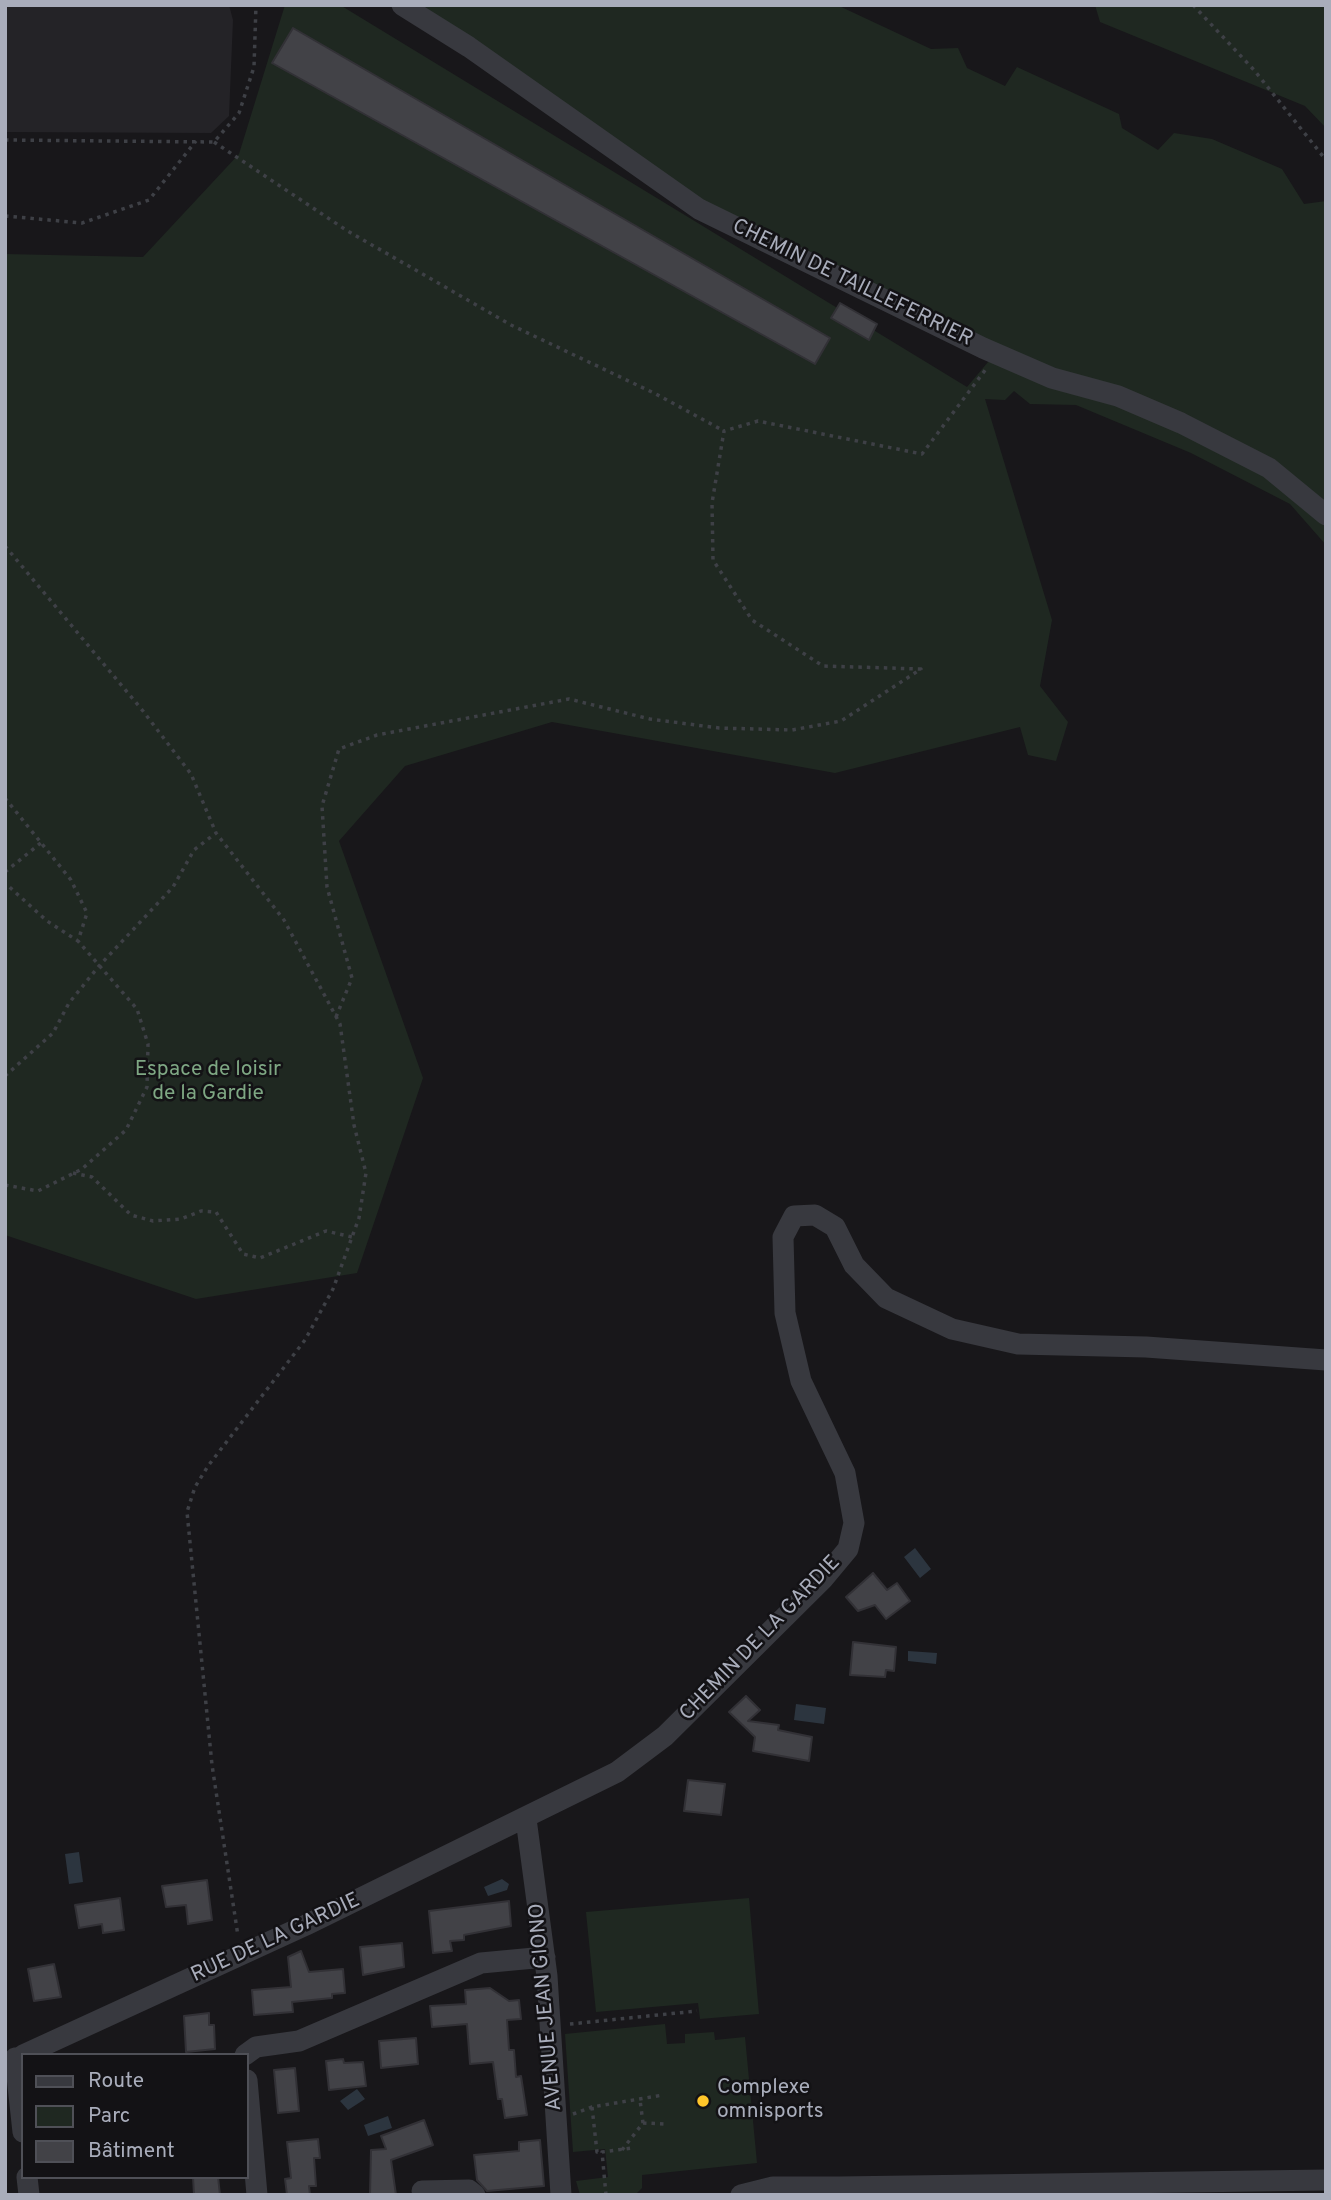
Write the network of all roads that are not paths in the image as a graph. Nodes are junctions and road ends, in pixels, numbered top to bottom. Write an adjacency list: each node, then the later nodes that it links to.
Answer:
1 (402, 5): 2 (street, CHEMIN DE TAILLEFERRIER)
2 (1326, 515)
3 (1326, 1360): 4 (street, CHEMIN DE LA GARDIE)
4 (526, 1819): 5 (street, AVENUE JEAN GIONO); 6 (street, RUE DE LA GARDIE)
5 (545, 1957): 7 (street); 16 (street, AVENUE JEAN GIONO)
6 (28, 2053)
7 (247, 2053)
8 (17, 2058): 10 (street)
9 (248, 2092): 14 (street)
10 (21, 2107)
11 (1326, 2180): 13 (street)
12 (422, 2191): 15 (street)
13 (839, 2191): 17 (street)
14 (257, 2195)
15 (475, 2195)
16 (561, 2195)
17 (741, 2195)

